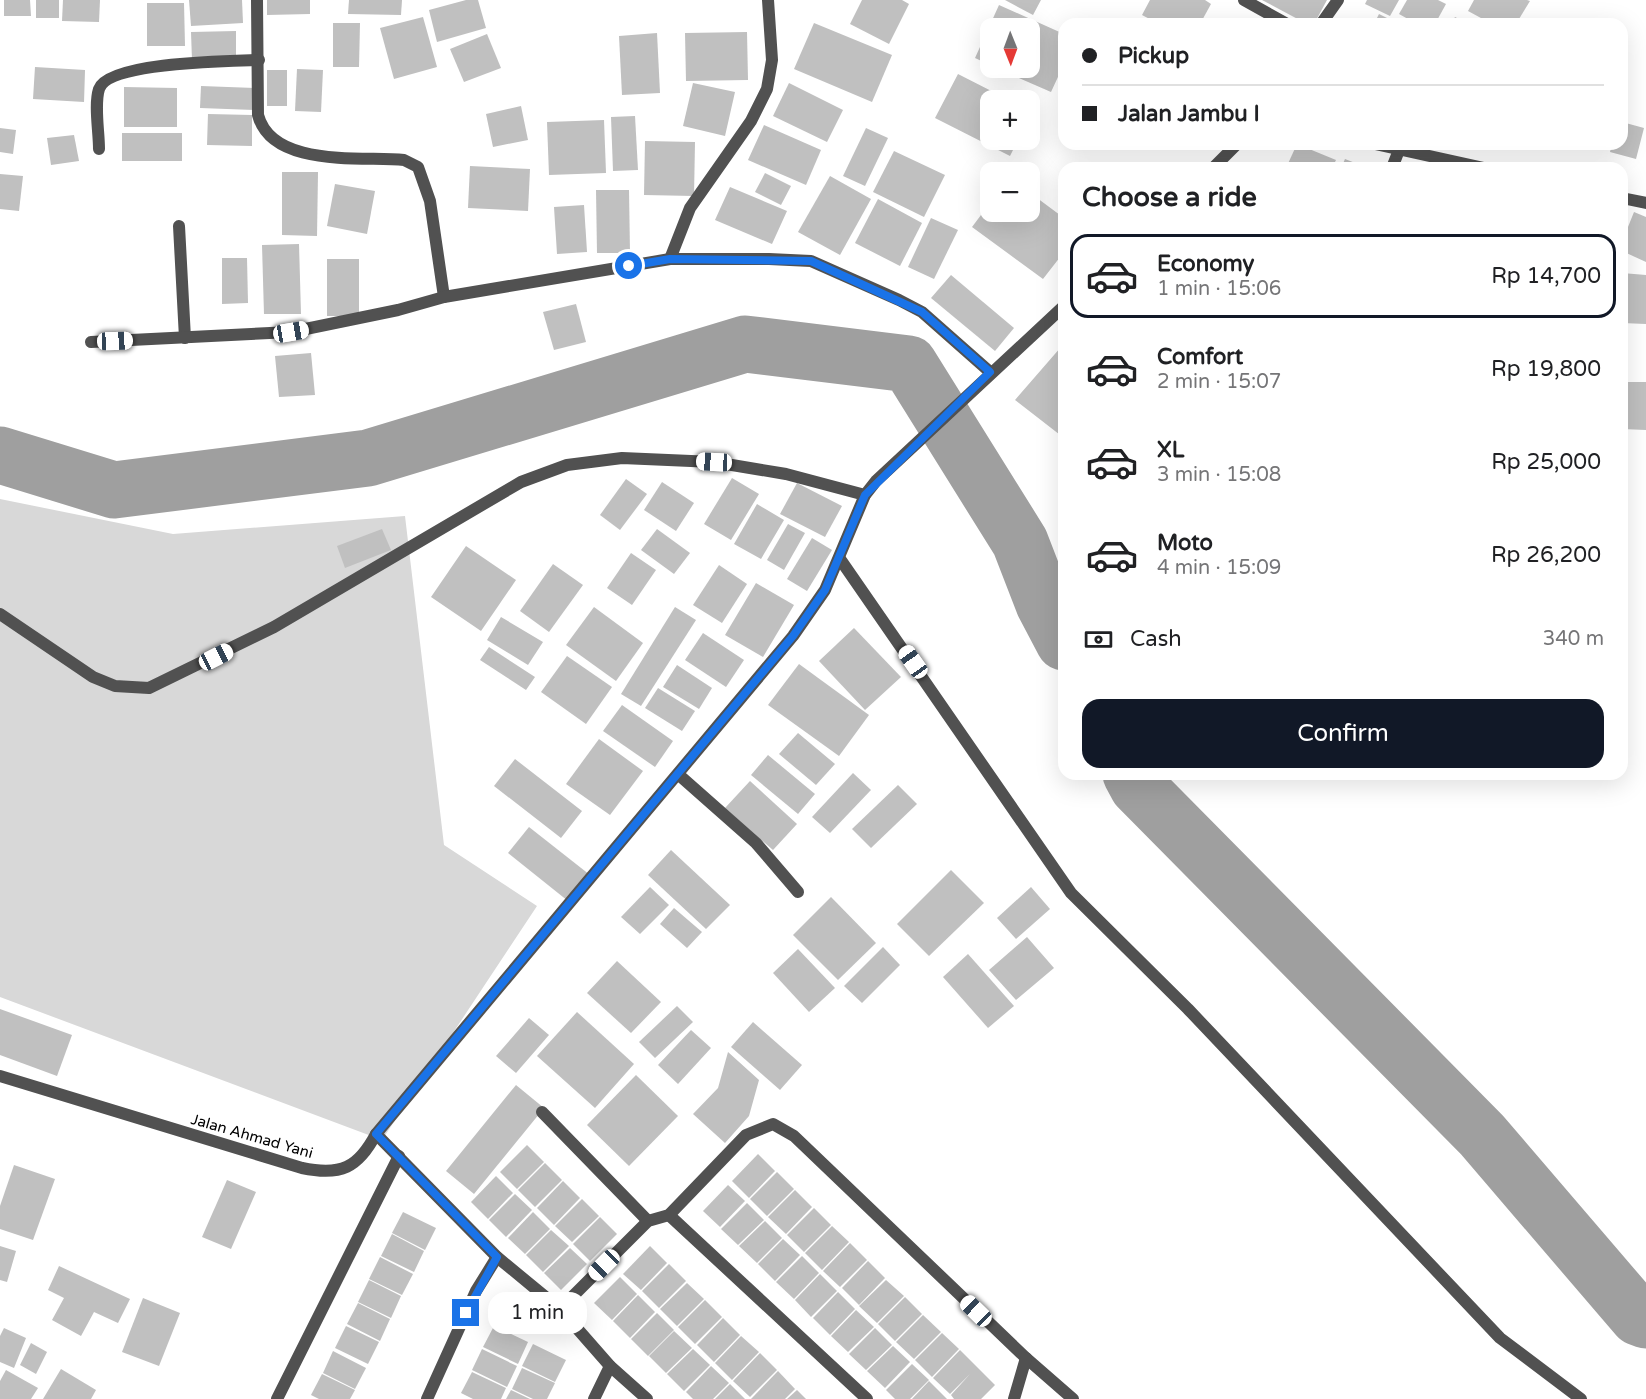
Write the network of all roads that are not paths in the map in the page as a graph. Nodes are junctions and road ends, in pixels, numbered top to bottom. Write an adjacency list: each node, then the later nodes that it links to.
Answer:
1 (257, 0): 7 (street)
2 (768, 0): 17 (street)
3 (1244, 0): 5 (street)
4 (1338, 0): 6 (street)
5 (1276, 18)
6 (1326, 18)
7 (259, 60): 8 (street); 18 (street)
8 (99, 149)
9 (1231, 150): 11 (street)
10 (1399, 150): 12 (street); 13 (street)
11 (1219, 162)
12 (1394, 162)
13 (1456, 162)
14 (1628, 199): 15 (street)
15 (1646, 203)
16 (179, 226): 20 (street)
17 (670, 259): 18 (street); 22 (street)
18 (444, 297): 20 (street)
19 (1058, 311): 22 (street, Jalan Ahmad Yani)
20 (185, 338): 21 (street)
21 (91, 342)
22 (990, 372): 23 (street, Jalan Ahmad Yani)
23 (865, 495): 24 (street, Jalan Ahmad Yani); 25 (street)
24 (840, 559): 26 (street, Jalan Ahmad Yani); 45 (street)
25 (0, 614)
26 (679, 775): 27 (street); 30 (street, Jalan Ahmad Yani)
27 (798, 892)
28 (0, 1076): 30 (street, Jalan Ahmad Yani)
29 (542, 1112): 33 (street)
30 (376, 1134): 31 (street)
31 (399, 1156): 34 (street); 38 (street)
32 (669, 1215): 33 (street); 36 (street); 42 (street)
33 (648, 1221): 35 (street)
34 (497, 1257): 35 (street); 39 (street)
35 (560, 1309): 37 (street)
36 (1026, 1358): 43 (street); 44 (street)
37 (610, 1366): 40 (street); 41 (street)
38 (277, 1399)
39 (427, 1399)
40 (594, 1399)
41 (647, 1399)
42 (867, 1399)
43 (1014, 1399)
44 (1073, 1399)
45 (1581, 1399)

